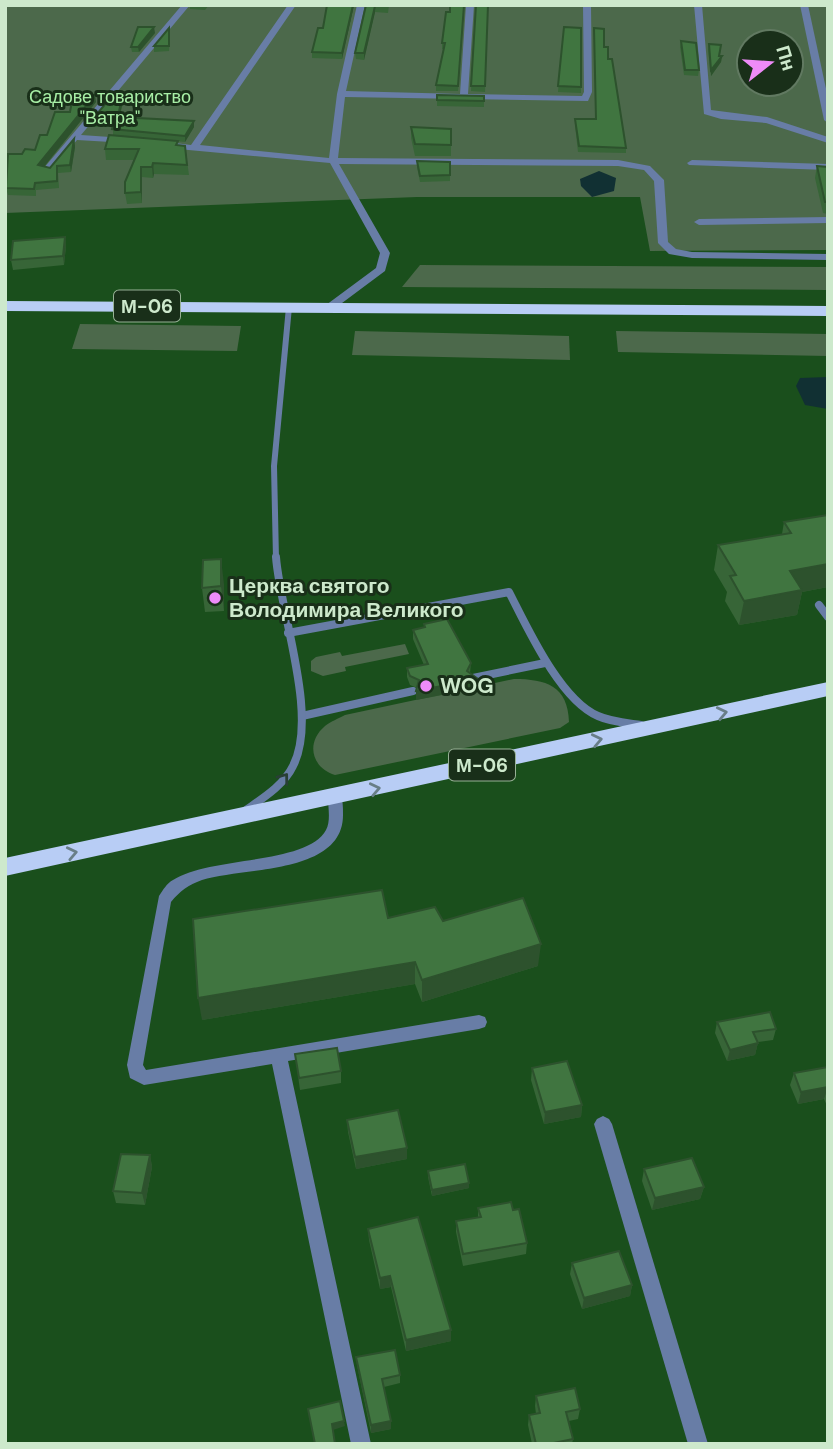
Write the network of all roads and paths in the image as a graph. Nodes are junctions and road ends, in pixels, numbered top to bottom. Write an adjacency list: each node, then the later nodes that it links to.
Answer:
1 (186, 5): 11 (street)
2 (292, 5): 15 (street)
3 (361, 5): 8 (street)
4 (470, 5): 9 (street)
5 (587, 5): 9 (street)
6 (698, 5): 12 (street)
7 (804, 5): 10 (street)
8 (341, 94): 9 (street); 16 (street)
9 (464, 96)
10 (828, 120)
11 (76, 137): 13 (street); 19 (street)
12 (828, 141)
13 (142, 143)
14 (155, 144): 15 (street)
15 (194, 147): 16 (street)
16 (333, 160): 22 (street); 25 (street)
17 (691, 163): 18 (street)
18 (828, 167)
19 (46, 172)
20 (828, 220): 21 (street)
21 (699, 222)
22 (828, 257)
23 (5, 306): 24 (highway, М-06)
24 (289, 307): 25 (highway, М-06); 29 (lane)
25 (330, 307): 26 (highway, М-06)
26 (828, 311)
27 (819, 605): 28 (lane)
28 (828, 617)
29 (288, 633): 30 (lane); 34 (lane)
30 (545, 663): 31 (lane); 35 (lane)
31 (473, 678)
32 (828, 689): 35 (highway, М-06, one-way to 32)
33 (413, 691): 34 (lane)
34 (302, 716): 37 (lane, one-way to 34)
35 (656, 727): 36 (highway, М-06, one-way to 35)
36 (335, 797): 37 (highway, М-06); 40 (street)
37 (233, 819): 38 (highway, М-06, one-way to 37)
38 (5, 867)
39 (479, 1022): 40 (street)
40 (278, 1054): 42 (street)
41 (603, 1124): 43 (street)
42 (361, 1444)
43 (698, 1444)

